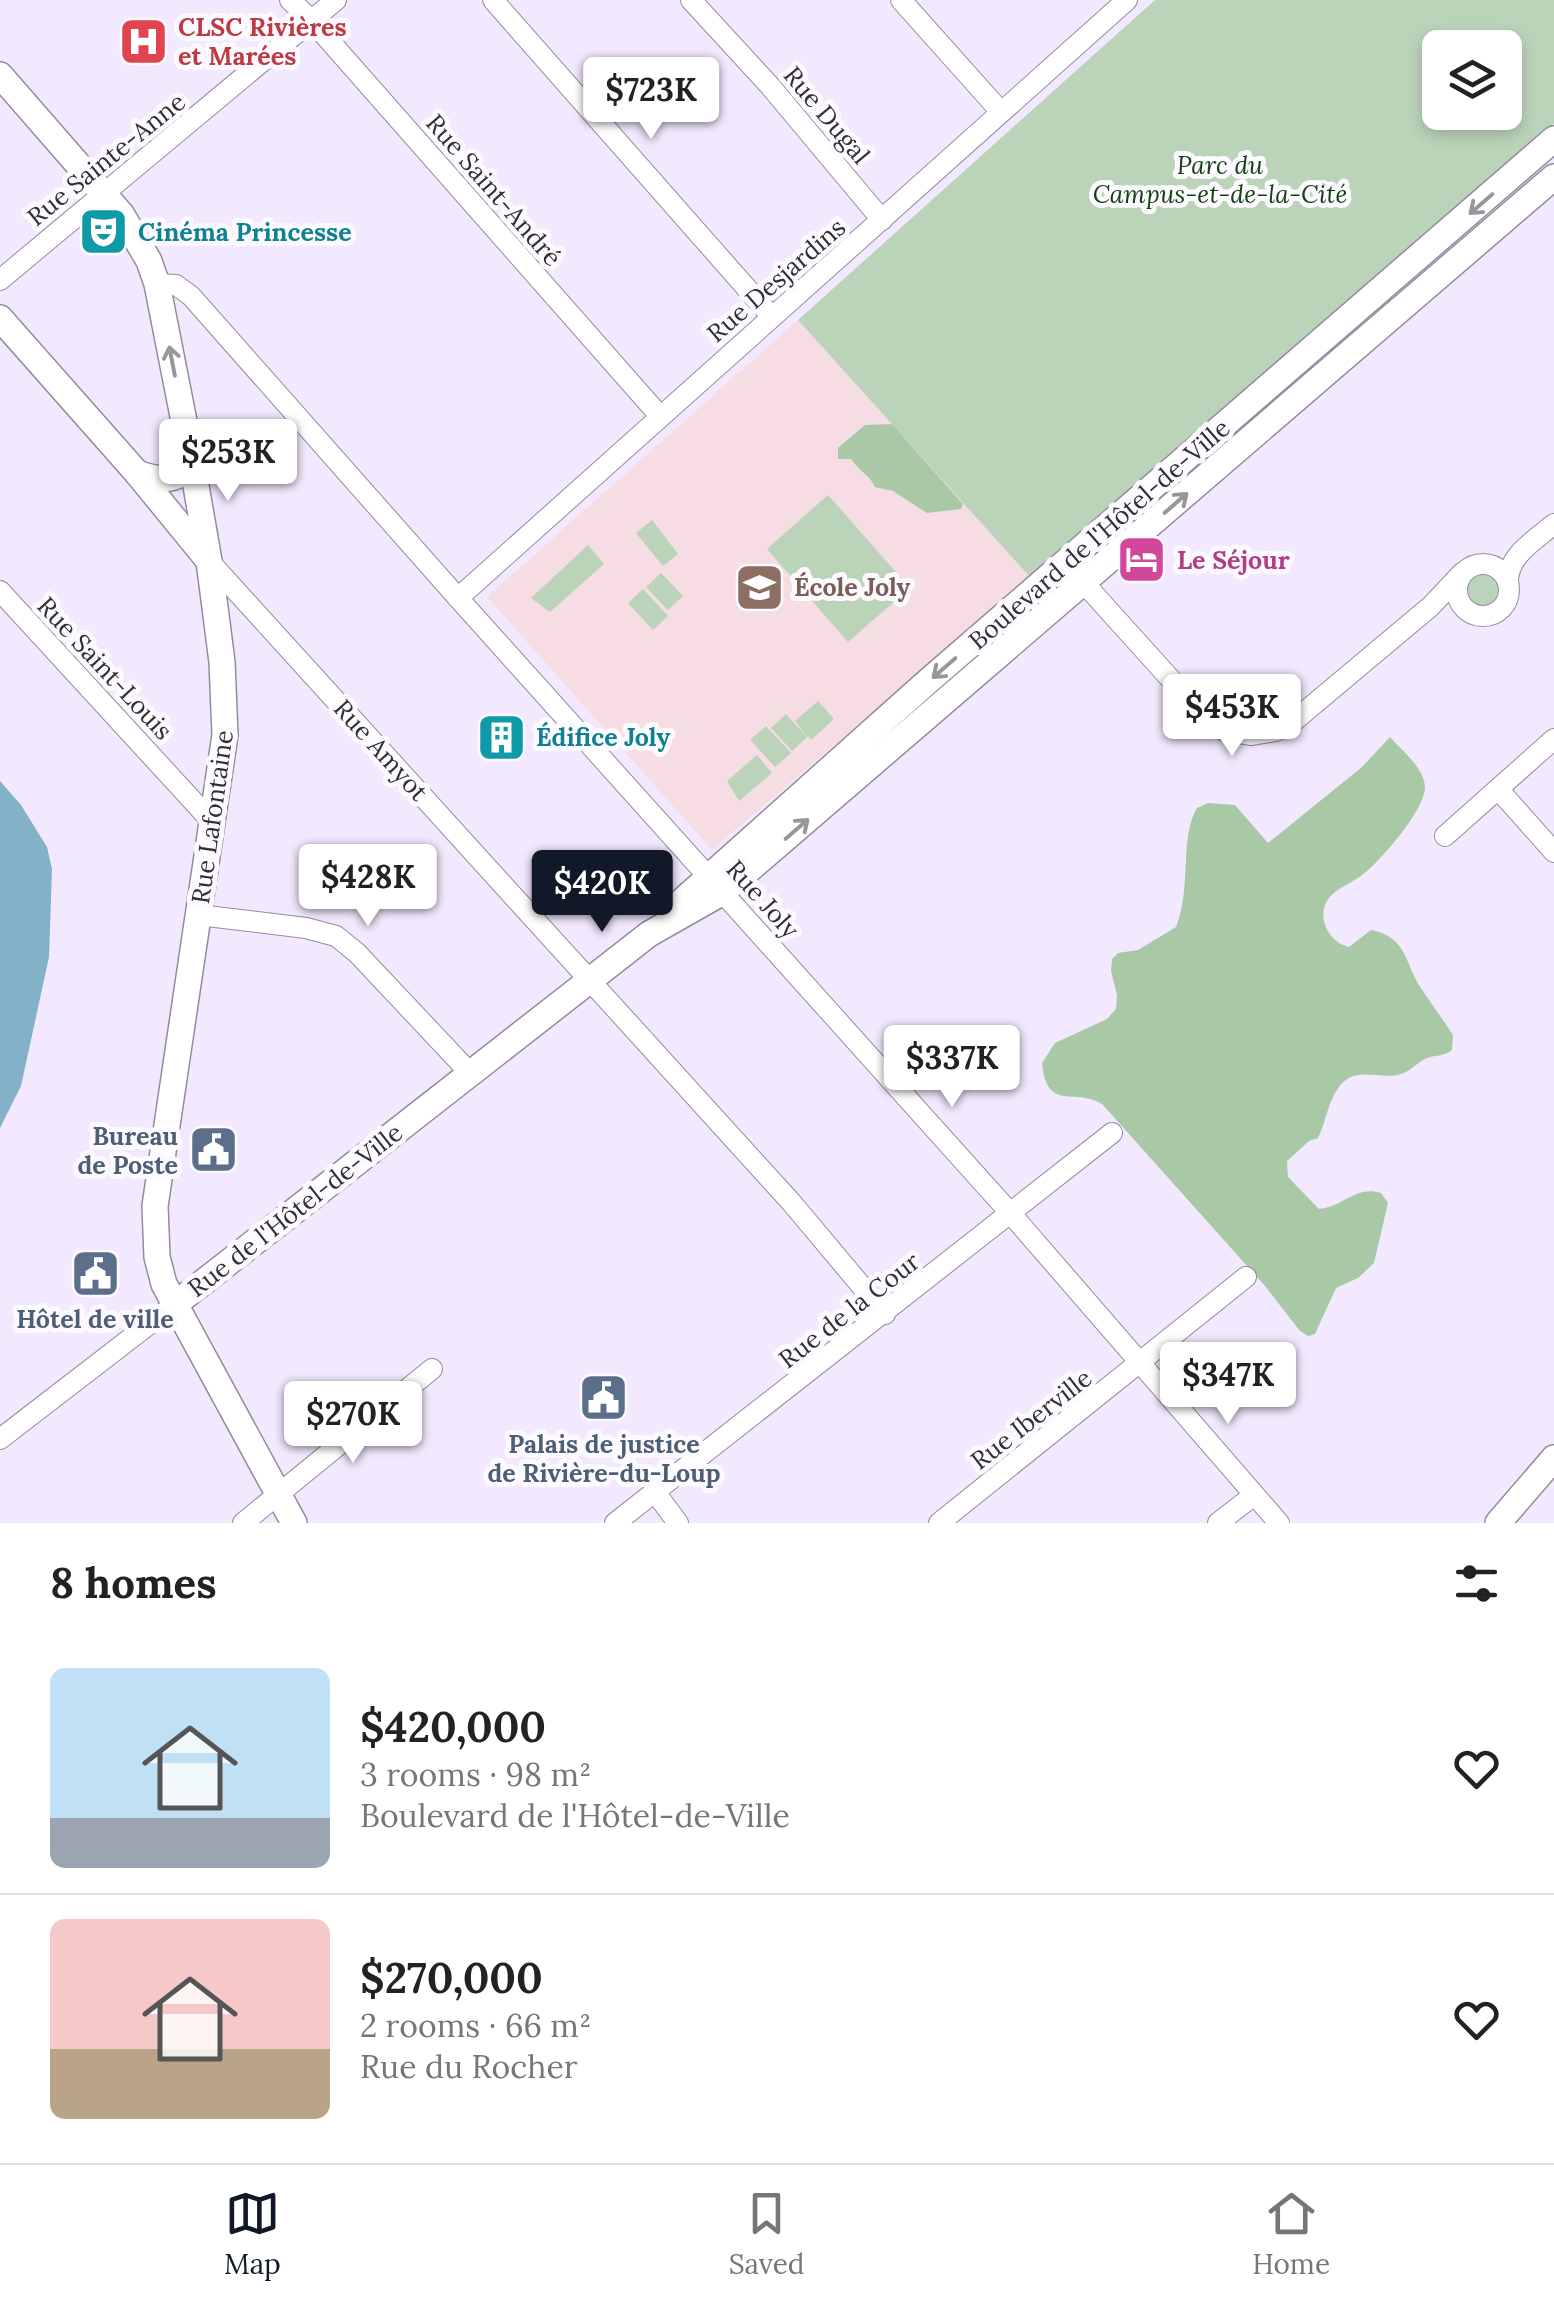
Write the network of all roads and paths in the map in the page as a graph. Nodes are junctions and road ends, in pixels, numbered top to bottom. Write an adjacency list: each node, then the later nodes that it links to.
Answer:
1 (290, 0): 7 (street, Rue Saint-André)
2 (336, 0): 7 (street, Rue Sainte-Anne)
3 (493, 0): 16 (street)
4 (691, 0): 13 (street, Rue Dugal)
5 (901, 0): 9 (street)
6 (1113, 5): 9 (street, Rue Desjardins)
7 (312, 21): 12 (street, Rue Sainte-Anne); 18 (street, Rue Saint-André)
8 (0, 75): 12 (main road, Rue Lafontaine)
9 (1001, 112): 13 (street, Rue Desjardins)
10 (1554, 140): 24 (main road, Boulevard de l'Hôtel-de-Ville, one-way to 24)
11 (1554, 177): 26 (main road, Boulevard de l'Hôtel-de-Ville, one-way to 11)
12 (104, 193): 14 (street, Rue Sainte-Anne); 15 (main road, Rue Lafontaine)
13 (882, 220): 16 (street, Rue Desjardins)
14 (0, 280)
15 (156, 284): 19 (main road, Rue Lafontaine, one-way to 15); 29 (street, Rue Joly)
16 (772, 317): 18 (street, Rue Desjardins)
17 (0, 318): 20 (main road, Rue Amyot)
18 (659, 416): 29 (street, Rue Desjardins)
19 (192, 457): 20 (main road); 23 (main road, Rue Lafontaine)
20 (137, 473): 23 (main road, Rue Amyot)
21 (1554, 524): 22 (street)
22 (1525, 550): 25 (street); 27 (street)
23 (209, 561): 34 (main road, Rue Lafontaine); 39 (street, Rue Amyot)
24 (1066, 563): 26 (street); 37 (main road, Boulevard de l'Hôtel-de-Ville, one-way to 37)
25 (1470, 568): 27 (street); 30 (street); 31 (street)
26 (1083, 583): 30 (street); 37 (main road, Boulevard de l'Hôtel-de-Ville, one-way to 26)
27 (1508, 583): 31 (street)
28 (0, 591): 34 (street, Rue Saint-Louis)
29 (458, 598): 37 (street, Rue Joly)
30 (1431, 606): 31 (street)
31 (1468, 611)
32 (1554, 739): 33 (street)
33 (1498, 789): 35 (street); 36 (street)
34 (214, 824): 38 (main road, Rue Lafontaine)
35 (1445, 836)
36 (1554, 852)
37 (716, 884): 39 (main road, Boulevard de l'Hôtel-de-Ville); 42 (street, Rue Joly)
38 (198, 915): 40 (street); 44 (main road, Rue Lafontaine)
39 (589, 979): 40 (main road, Rue de l'Hôtel-de-Ville); 45 (street, Rue Amyot)
40 (469, 1072): 44 (main road, Rue de l'Hôtel-de-Ville)
41 (1112, 1133): 42 (street, Rue de la Cour)
42 (1012, 1214): 45 (street, Rue de la Cour); 46 (street, Rue Joly)
43 (1246, 1277): 46 (street, Rue Iberville)
44 (174, 1305): 48 (street, Rue de l'Hôtel-de-Ville); 51 (main road, Rue Lafontaine)
45 (886, 1314): 50 (street, Rue de la Cour)
46 (1140, 1365): 52 (street, Rue Joly); 57 (street, Rue Iberville)
47 (432, 1369): 51 (street)
48 (0, 1439)
49 (1554, 1458): 60 (main road)
50 (655, 1492): 55 (street, Rue de la Cour); 56 (street)
51 (278, 1495): 53 (street); 54 (main road, Rue Lafontaine)
52 (1254, 1495): 58 (street); 59 (street, Rue Joly)
53 (243, 1523)
54 (294, 1523)
55 (615, 1523)
56 (678, 1523)
57 (939, 1523)
58 (1218, 1523)
59 (1279, 1523)
60 (1498, 1523)

